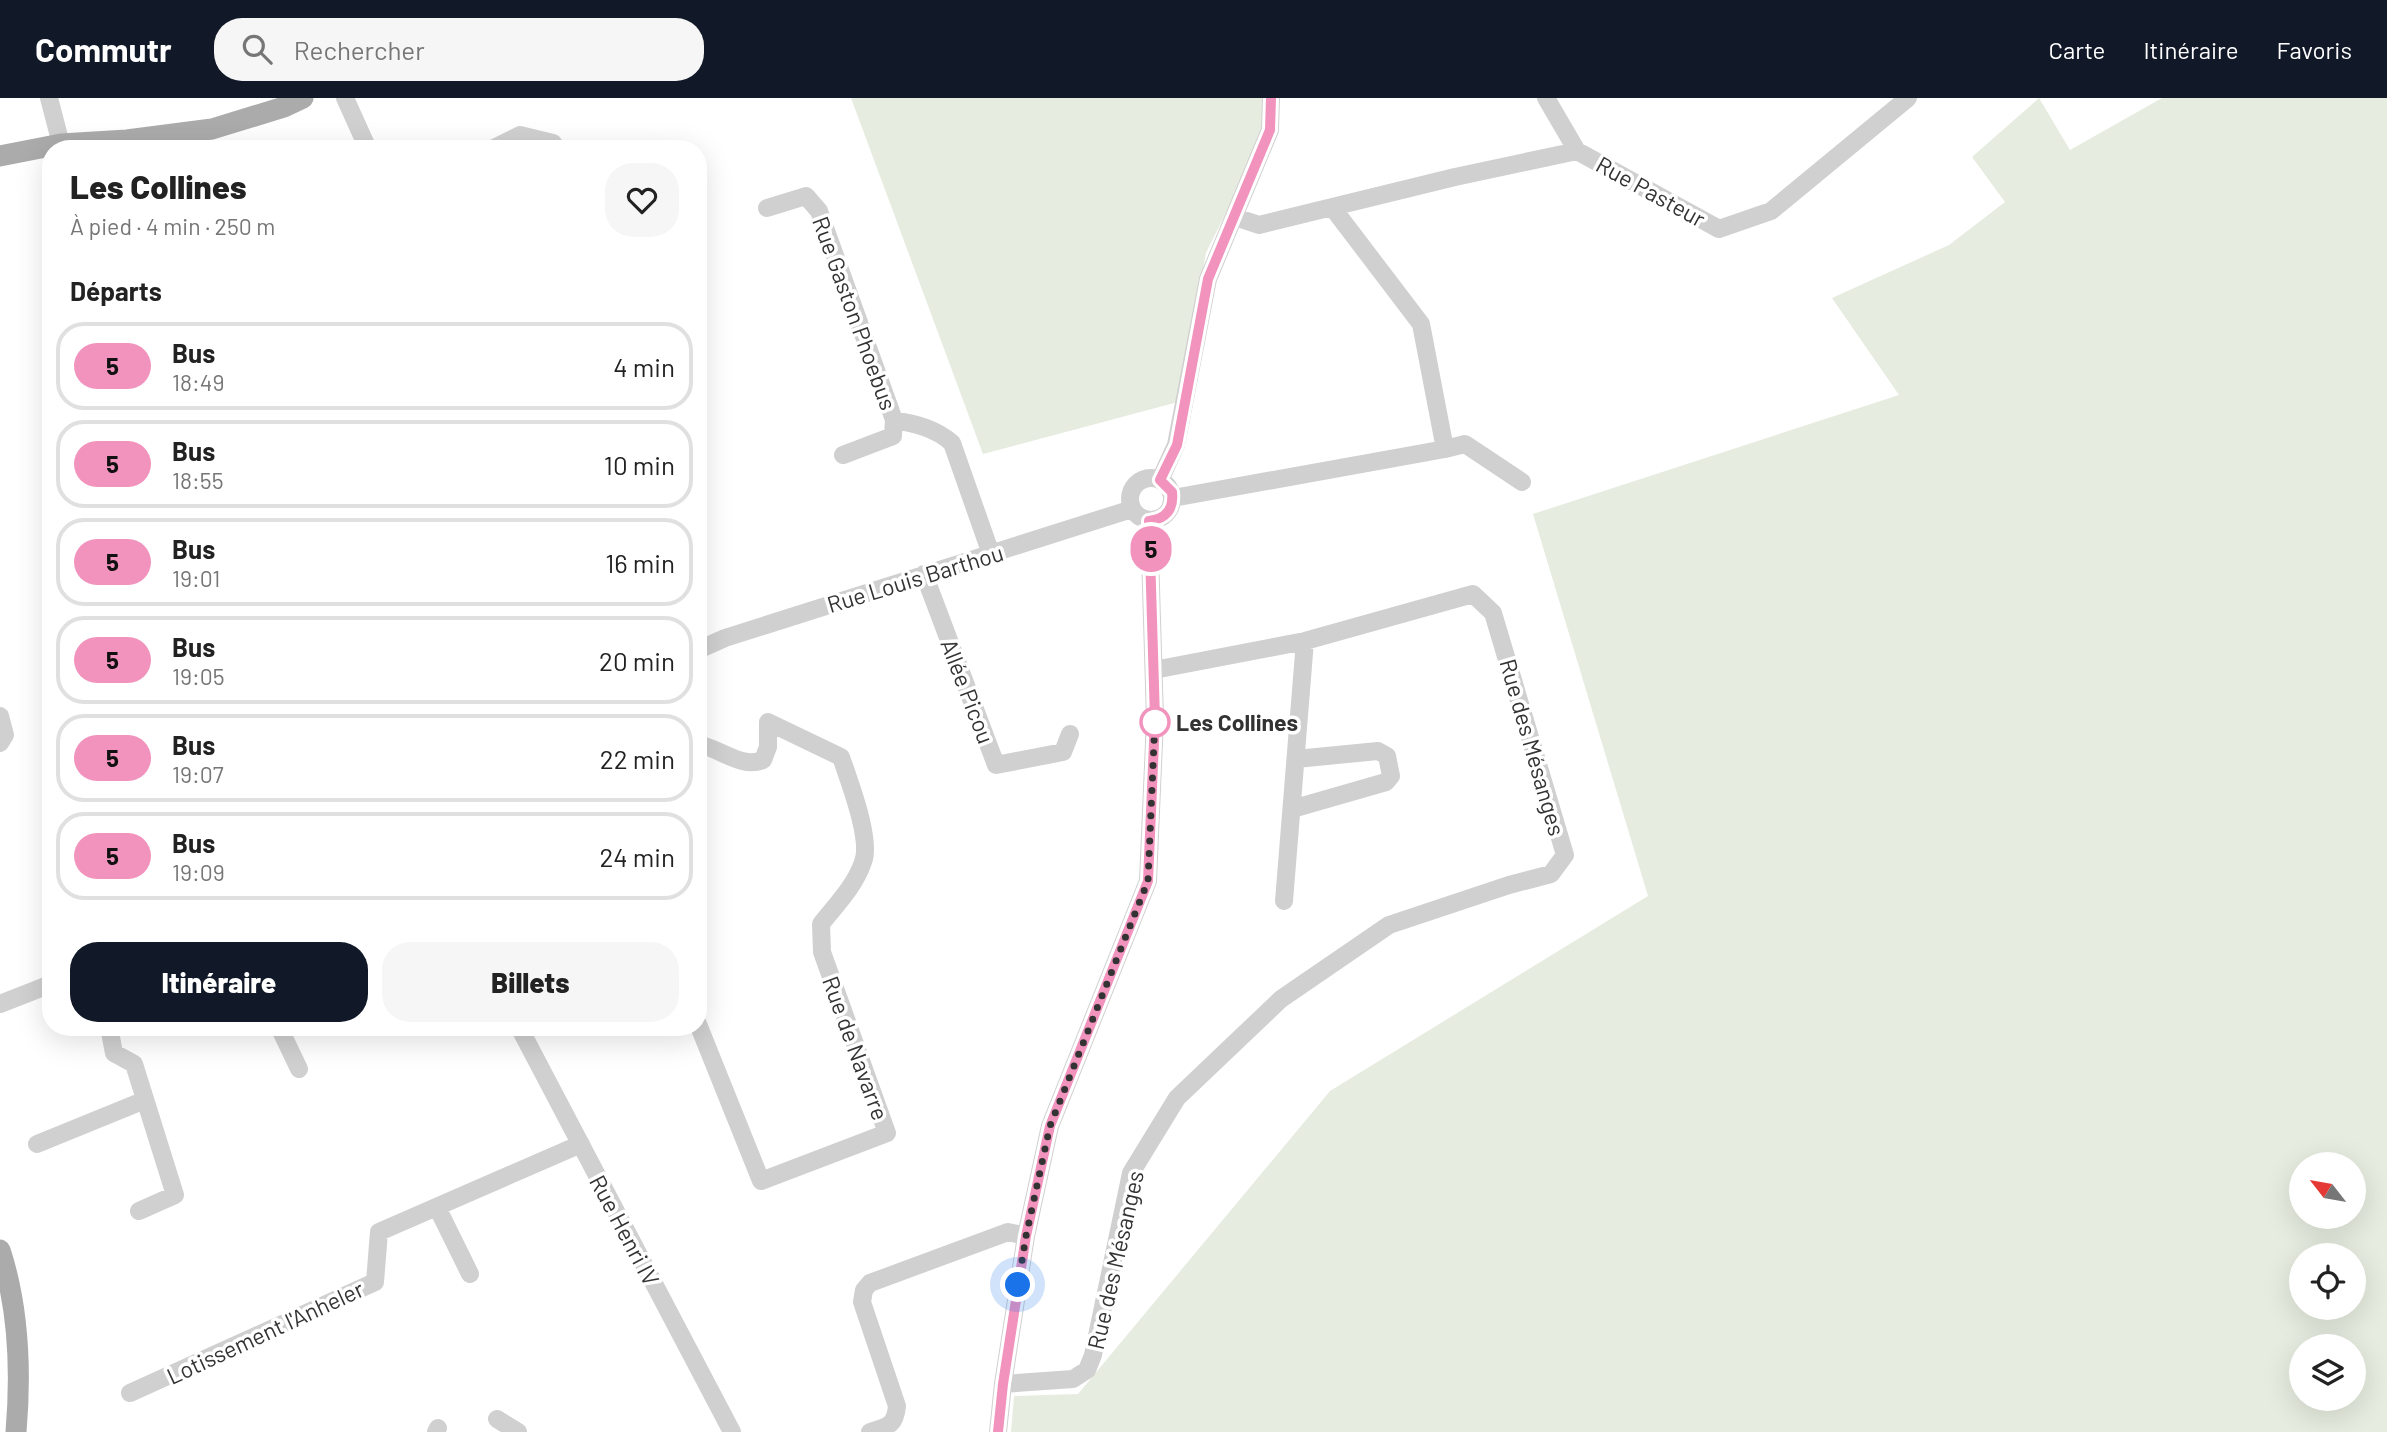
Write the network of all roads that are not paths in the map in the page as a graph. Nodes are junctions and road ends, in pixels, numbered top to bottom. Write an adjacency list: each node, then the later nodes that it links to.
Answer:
1 (49, 98): 7 (street)
2 (303, 98): 8 (main road)
3 (345, 98): 9 (street)
4 (1270, 98): 17 (street)
5 (1546, 98): 13 (street)
6 (1908, 98): 13 (street, Rue Pasteur)
7 (60, 140)
8 (155, 140)
9 (364, 140)
10 (510, 140): 11 (street)
11 (541, 140)
12 (42, 148): 14 (main road)
13 (1577, 151): 15 (street, Rue Pasteur)
14 (0, 156)
15 (1332, 207): 17 (street, Rue Pasteur); 19 (street)
16 (768, 208): 18 (street, Rue Gaston Phoebus)
17 (1235, 217): 21 (street)
18 (894, 420): 20 (street); 26 (street, Rue Gaston Phoebus)
19 (1445, 449): 22 (street); 23 (street)
20 (843, 455)
21 (1160, 480): 23 (street); 24 (street)
22 (1522, 482)
23 (1172, 498): 25 (street)
24 (1132, 509): 25 (street); 26 (street, Rue Louis Barthou)
25 (1149, 521): 30 (street)
26 (992, 554): 27 (street, Rue Louis Barthou)
27 (924, 574): 29 (street, Rue Louis Barthou); 32 (street, Allée Picou)
28 (1305, 641): 30 (street, Rue des Mésanges); 35 (street); 53 (street, Rue des Mésanges)
29 (707, 646)
30 (1154, 670): 50 (street)
31 (0, 716): 33 (street)
32 (1070, 734)
33 (0, 743)
34 (707, 748): 43 (street, Rue de Navarre)
35 (1296, 759): 36 (street); 36 (street)
36 (1292, 809): 37 (street)
37 (1284, 901)
38 (42, 988): 39 (street)
39 (0, 1004)
40 (111, 1036): 45 (street)
41 (283, 1036): 44 (street)
42 (524, 1036): 47 (street, Rue Henri IV)
43 (703, 1036)
44 (299, 1069)
45 (145, 1100): 46 (street); 49 (street)
46 (37, 1144)
47 (581, 1144): 48 (street, Lotissement l'Anheler); 58 (street, Rue Henri IV)
48 (437, 1207): 52 (street); 54 (street, Lotissement l'Anheler)
49 (139, 1212)
50 (1026, 1236): 53 (street); 59 (street)
51 (0, 1251): 56 (main road)
52 (470, 1275)
53 (1003, 1384): 60 (street)
54 (130, 1393)
55 (497, 1419): 57 (street)
56 (16, 1432)
57 (518, 1432)
58 (732, 1432)
59 (870, 1432)
60 (998, 1432)

